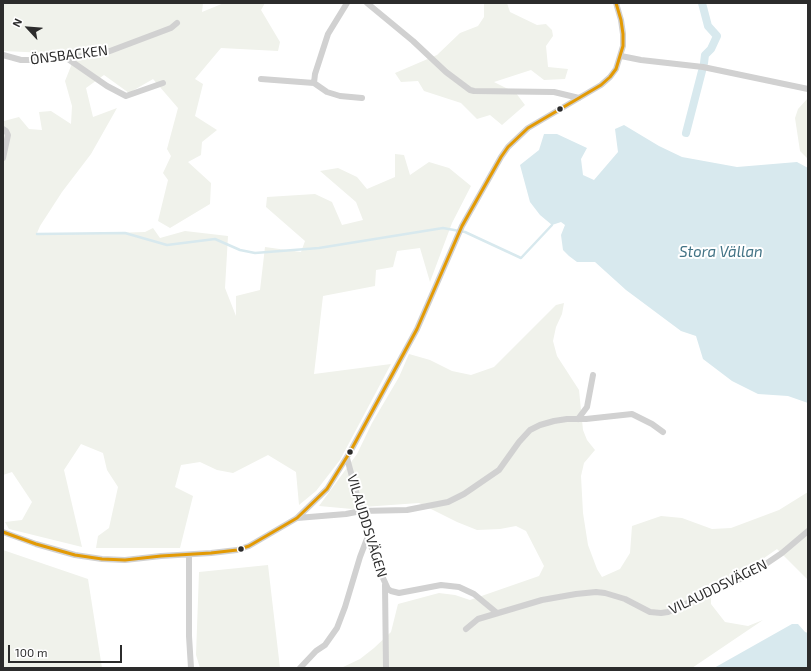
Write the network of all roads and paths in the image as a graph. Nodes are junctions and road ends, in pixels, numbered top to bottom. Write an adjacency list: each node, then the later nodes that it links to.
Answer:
1 (347, 3): 10 (street)
2 (367, 3): 13 (street)
3 (616, 3): 6 (street)
4 (177, 23): 7 (street, ÖNSBACKEN)
5 (3, 55): 7 (street, ÖNSBACKEN)
6 (621, 56): 11 (street); 13 (street)
7 (62, 57): 9 (street)
8 (261, 79): 10 (street)
9 (163, 83)
10 (314, 84): 12 (street)
11 (808, 89)
12 (362, 98)
13 (579, 98): 19 (street)
14 (3, 129): 15 (street)
15 (3, 158)
16 (593, 375): 17 (street)
17 (578, 419): 18 (street); 20 (street)
18 (663, 432)
19 (347, 458): 20 (street, VILAUDDSVÄGEN); 21 (street)
20 (361, 511): 21 (street); 24 (street, VILAUDDSVÄGEN)
21 (297, 518): 25 (street)
22 (808, 531): 27 (street, VILAUDDSVÄGEN)
23 (3, 532): 25 (street)
24 (368, 536): 26 (street, VILAUDDSVÄGEN); 30 (street)
25 (189, 555): 29 (street)
26 (384, 583): 27 (street, VILAUDDSVÄGEN); 31 (street)
27 (496, 613): 28 (street)
28 (466, 629)
29 (191, 668)
30 (300, 668)
31 (386, 668)

